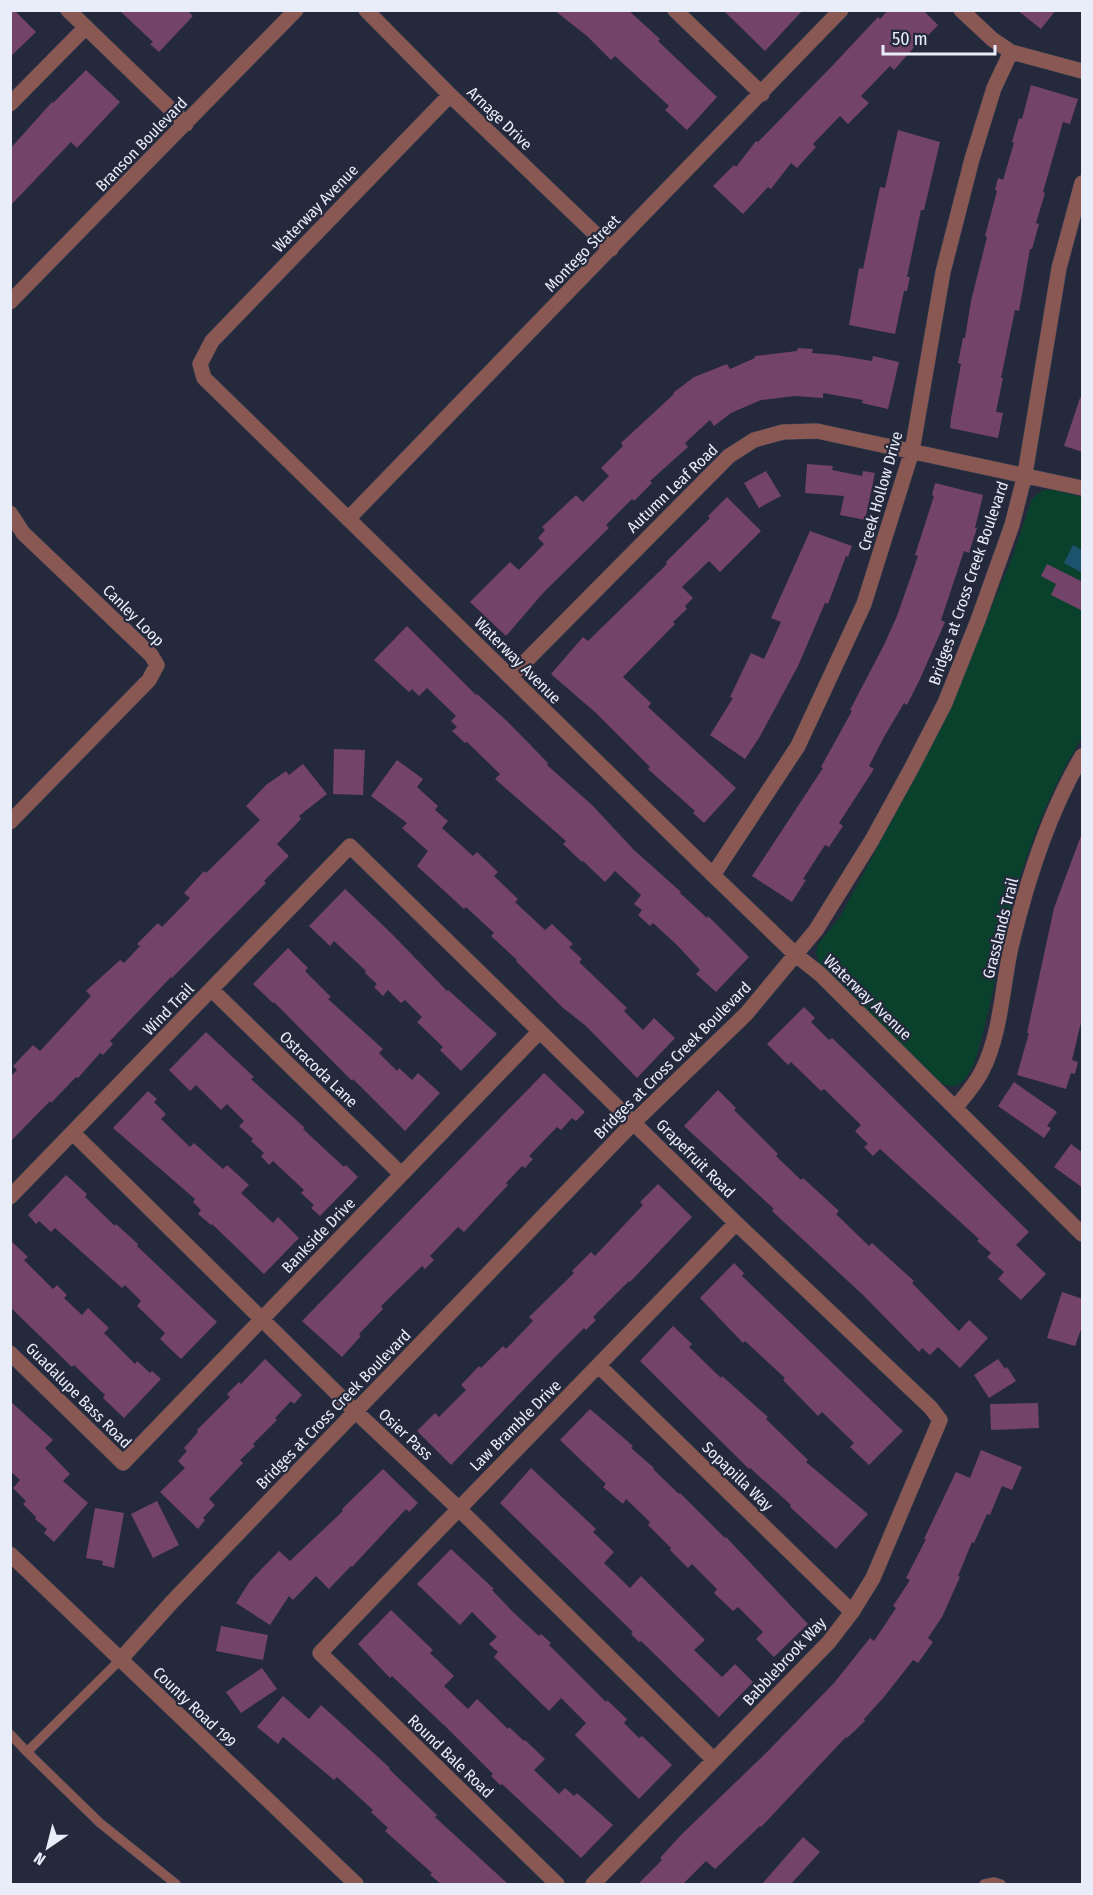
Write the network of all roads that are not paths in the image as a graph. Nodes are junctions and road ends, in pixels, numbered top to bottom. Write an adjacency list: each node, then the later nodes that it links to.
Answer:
1 (68, 10): 7 (street)
2 (296, 10): 13 (street, Branson Boulevard)
3 (366, 10): 11 (street, Arnage Drive)
4 (675, 10): 10 (street)
5 (841, 10): 10 (street, Montego Street)
6 (961, 10): 8 (street)
7 (86, 27): 12 (street); 13 (street)
8 (1011, 52): 9 (street); 17 (street, Creek Hollow Drive)
9 (1083, 71)
10 (762, 94): 15 (street, Montego Street)
11 (450, 95): 15 (street, Arnage Drive); 21 (street, Waterway Avenue)
12 (10, 104)
13 (186, 124): 16 (street, Branson Boulevard)
14 (1083, 183): 18 (street, Bridges at Cross Creek Boulevard)
15 (611, 249): 21 (street, Montego Street)
16 (10, 302)
17 (912, 451): 18 (street, Autumn Leaf Road); 23 (street, Autumn Leaf Road); 27 (street, Creek Hollow Drive)
18 (1025, 474): 19 (street, Autumn Leaf Road); 28 (street, Bridges at Cross Creek Boulevard)
19 (1083, 488)
20 (10, 513): 22 (street, Canley Loop)
21 (348, 519): 23 (street, Waterway Avenue)
22 (17, 537): 25 (street, Canley Loop)
23 (510, 677): 27 (street, Waterway Avenue)
24 (1083, 756): 31 (street, Grasslands Trail)
25 (10, 822)
26 (350, 846): 29 (street, Wind Trail); 30 (street, Grapefruit Road)
27 (713, 875): 28 (street, Waterway Avenue)
28 (796, 955): 31 (street, Waterway Avenue); 32 (street, Bridges at Cross Creek Boulevard)
29 (212, 990): 33 (street, Wind Trail); 34 (street, Ostracoda Lane)
30 (539, 1032): 32 (street, Grapefruit Road); 34 (street, Bankside Drive)
31 (955, 1108): 37 (street, Waterway Avenue)
32 (634, 1122): 36 (street, Grapefruit Road); 41 (street, Bridges at Cross Creek Boulevard)
33 (73, 1133): 35 (street, Wind Trail); 38 (street, Osier Pass)
34 (401, 1174): 38 (street, Bankside Drive)
35 (10, 1197)
36 (736, 1223): 40 (street, Law Bramble Drive); 42 (street, Grapefruit Road)
37 (1083, 1234)
38 (263, 1319): 41 (street, Osier Pass); 43 (street, Bankside Drive)
39 (10, 1353): 43 (street, Guadalupe Bass Road)
40 (599, 1366): 44 (street, Law Bramble Drive); 46 (street, Sopapilla Way)
41 (355, 1411): 44 (street, Osier Pass); 48 (street, Bridges at Cross Creek Boulevard)
42 (940, 1420): 46 (street, Babblebrook Way)
43 (123, 1463)
44 (458, 1508): 47 (street, Law Bramble Drive); 51 (street, Osier Pass)
45 (10, 1554): 48 (street, County Road 199)
46 (852, 1612): 51 (street, Babblebrook Way)
47 (320, 1653): 54 (street, Round Bale Road)
48 (120, 1660): 50 (lane); 53 (street, County Road 199)
49 (10, 1734): 50 (lane)
50 (27, 1752): 52 (lane)
51 (714, 1760): 55 (street, Babblebrook Way)
52 (176, 1884)
53 (356, 1884)
54 (557, 1884)
55 (593, 1884)
56 (984, 1884): 57 (lane)
57 (1000, 1884)

